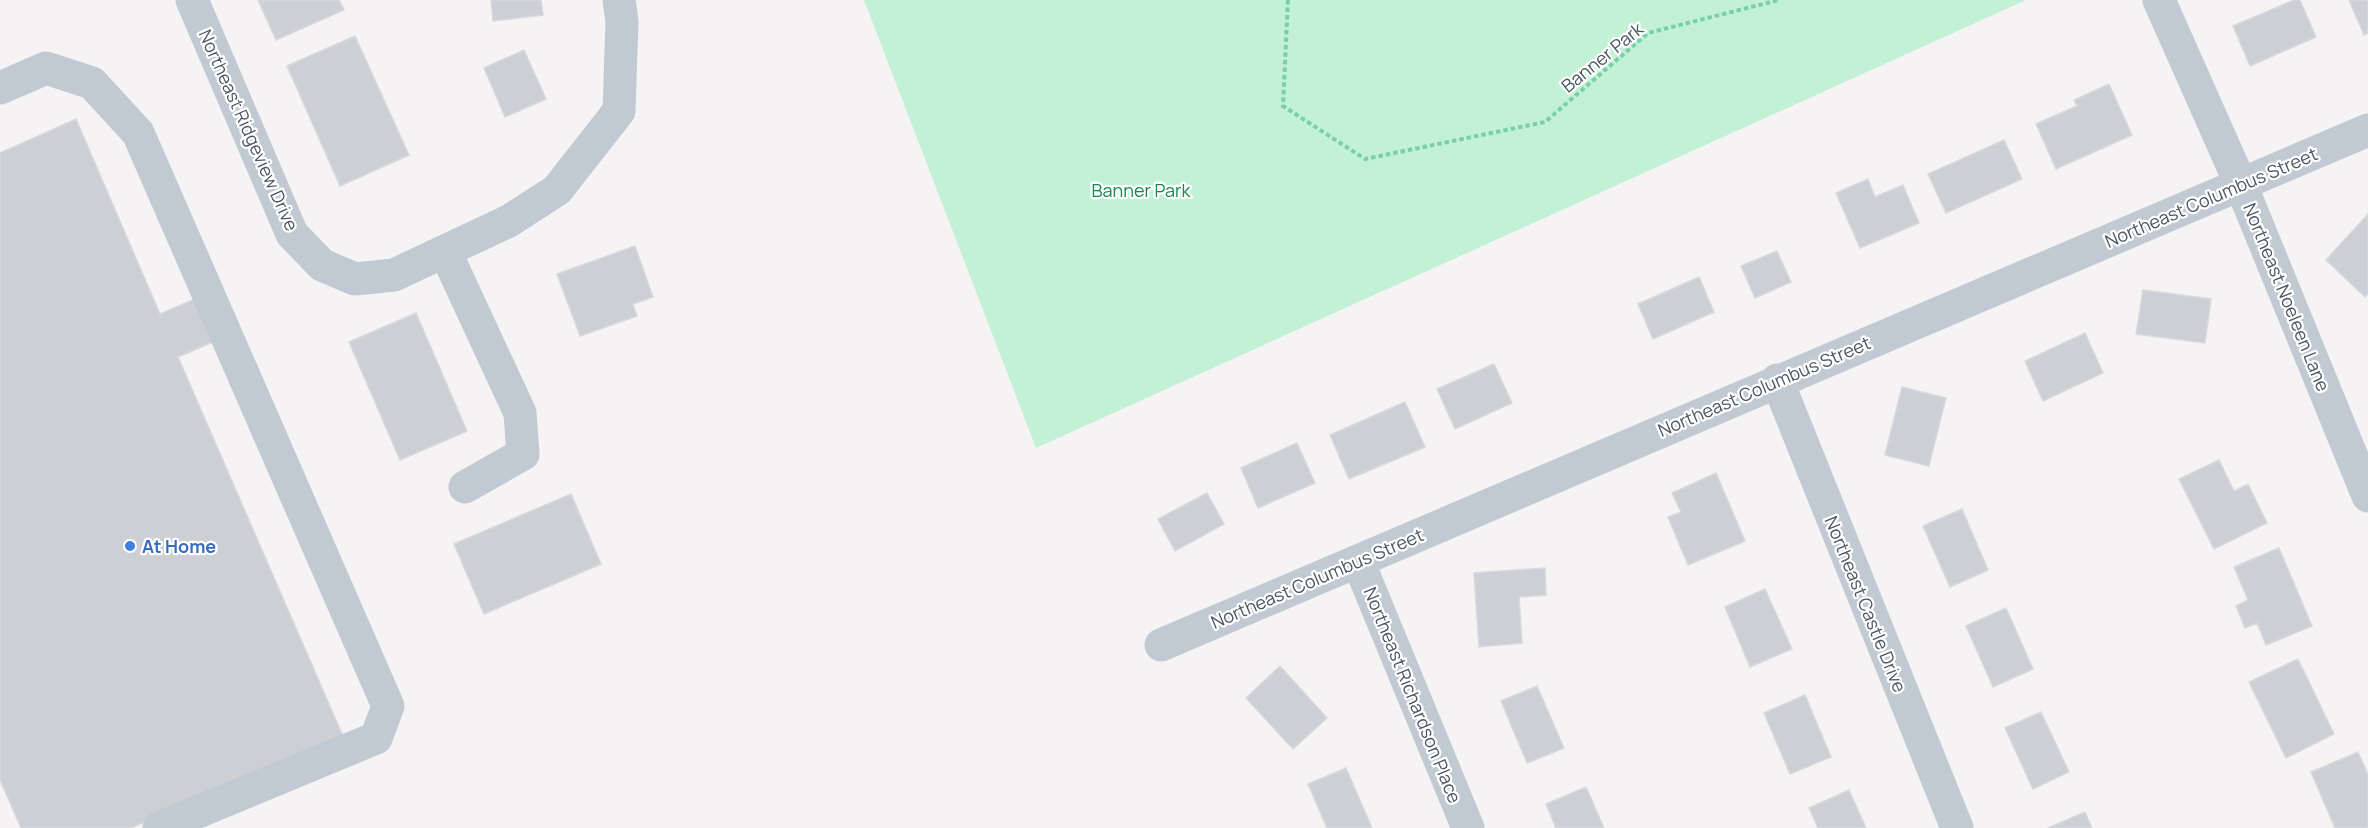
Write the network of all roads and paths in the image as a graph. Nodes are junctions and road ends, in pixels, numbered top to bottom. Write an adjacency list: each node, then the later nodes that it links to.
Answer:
1 (192, 0): 9 (street, Northeast Ridgeview Drive)
2 (619, 0): 9 (street, Northeast Ridgeview Drive)
3 (1288, 0): 4 (path, Banner Park)
4 (1779, 0)
5 (2159, 0): 8 (street, Northeast Noeleen Lane)
6 (0, 88): 15 (street)
7 (2368, 130): 8 (street, Northeast Columbus Street)
8 (2241, 185): 10 (street, Northeast Columbus Street); 12 (street, Northeast Noeleen Lane)
9 (445, 252): 11 (street)
10 (1777, 380): 13 (street, Northeast Columbus Street); 17 (street, Northeast Castle Drive)
11 (465, 487)
12 (2368, 496)
13 (1358, 561): 14 (street, Northeast Columbus Street); 16 (street, Northeast Richardson Place)
14 (1161, 645)
15 (159, 828)
16 (1468, 828)
17 (1957, 828)

